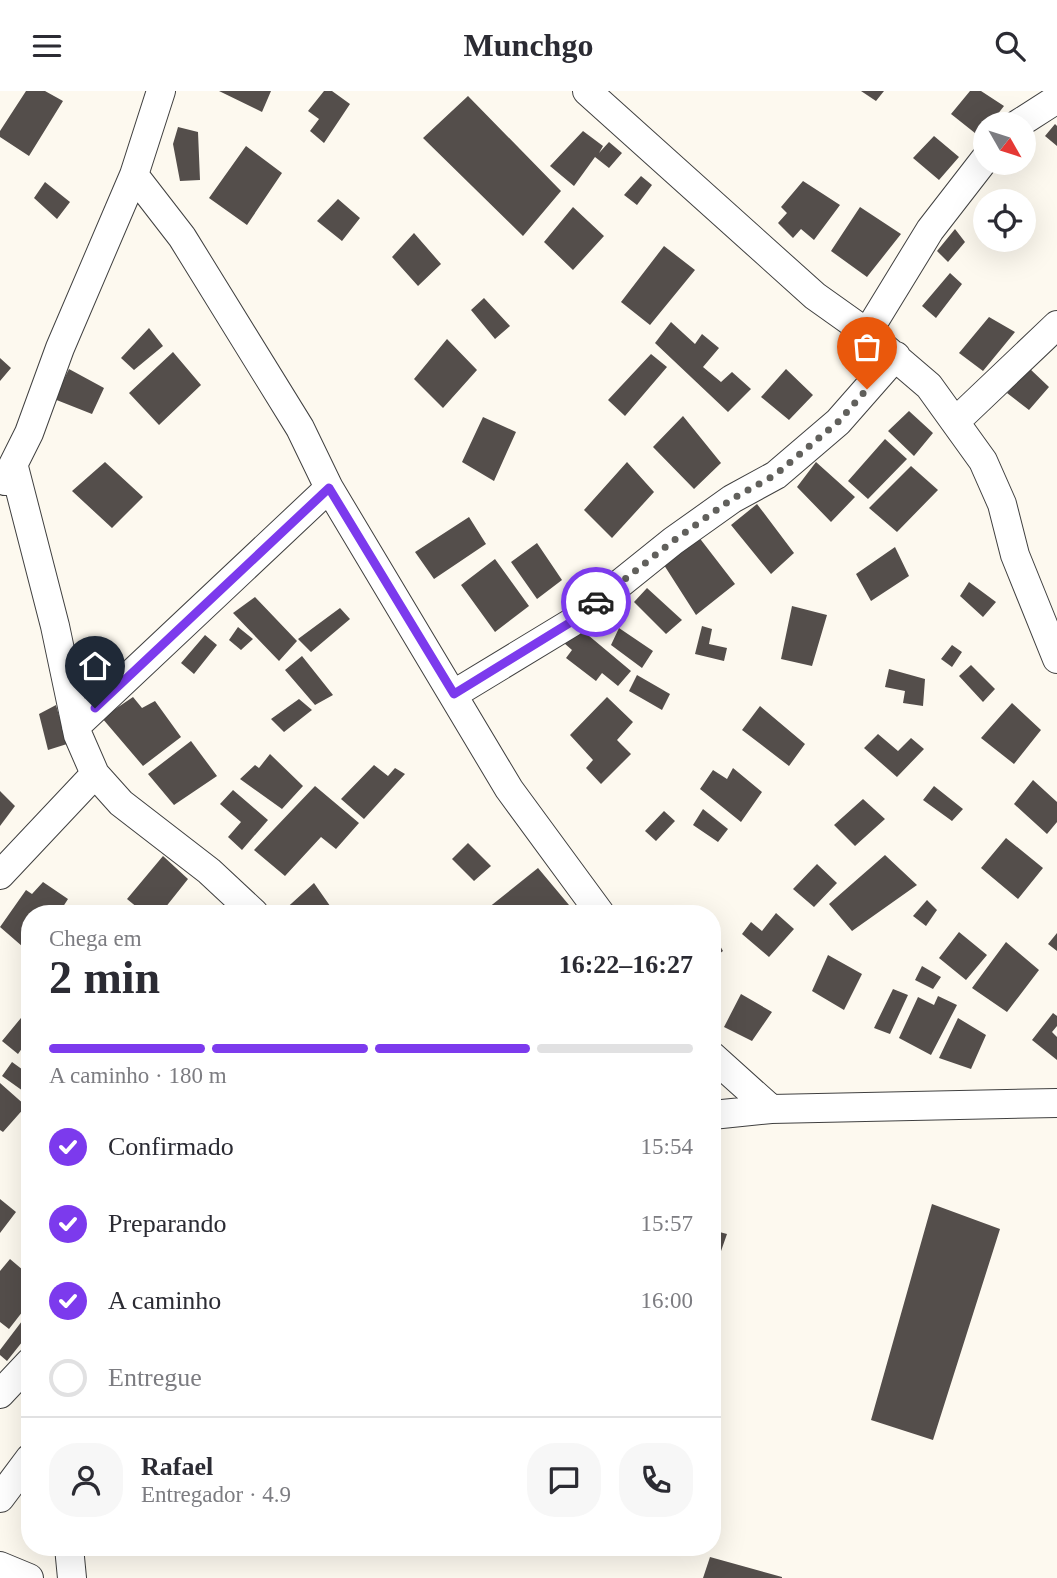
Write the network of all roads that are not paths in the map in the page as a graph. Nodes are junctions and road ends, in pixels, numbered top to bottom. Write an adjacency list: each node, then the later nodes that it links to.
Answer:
1 (161, 91): 6 (street)
2 (587, 91): 8 (street)
3 (1057, 99): 4 (street)
4 (1036, 112)
5 (973, 174): 8 (street)
6 (134, 175): 11 (street); 12 (street)
7 (1057, 325): 10 (street)
8 (867, 333): 9 (street)
9 (896, 356): 10 (street); 14 (street)
10 (955, 422): 13 (street)
11 (7, 478): 15 (street)
12 (329, 488): 14 (street); 15 (street)
13 (1057, 659)
14 (454, 694): 19 (street)
15 (76, 726): 16 (street)
16 (94, 774): 17 (street); 18 (street)
17 (0, 875)
18 (245, 905)
19 (594, 905)
20 (721, 1064): 22 (street)
21 (1057, 1103): 22 (street)
22 (771, 1108): 23 (street)
23 (721, 1114)
24 (21, 1372): 25 (street)
25 (0, 1394)
26 (21, 1470): 27 (street)
27 (0, 1498)
28 (70, 1556): 31 (street)
29 (0, 1566): 30 (street)
30 (29, 1578)
31 (72, 1578)

